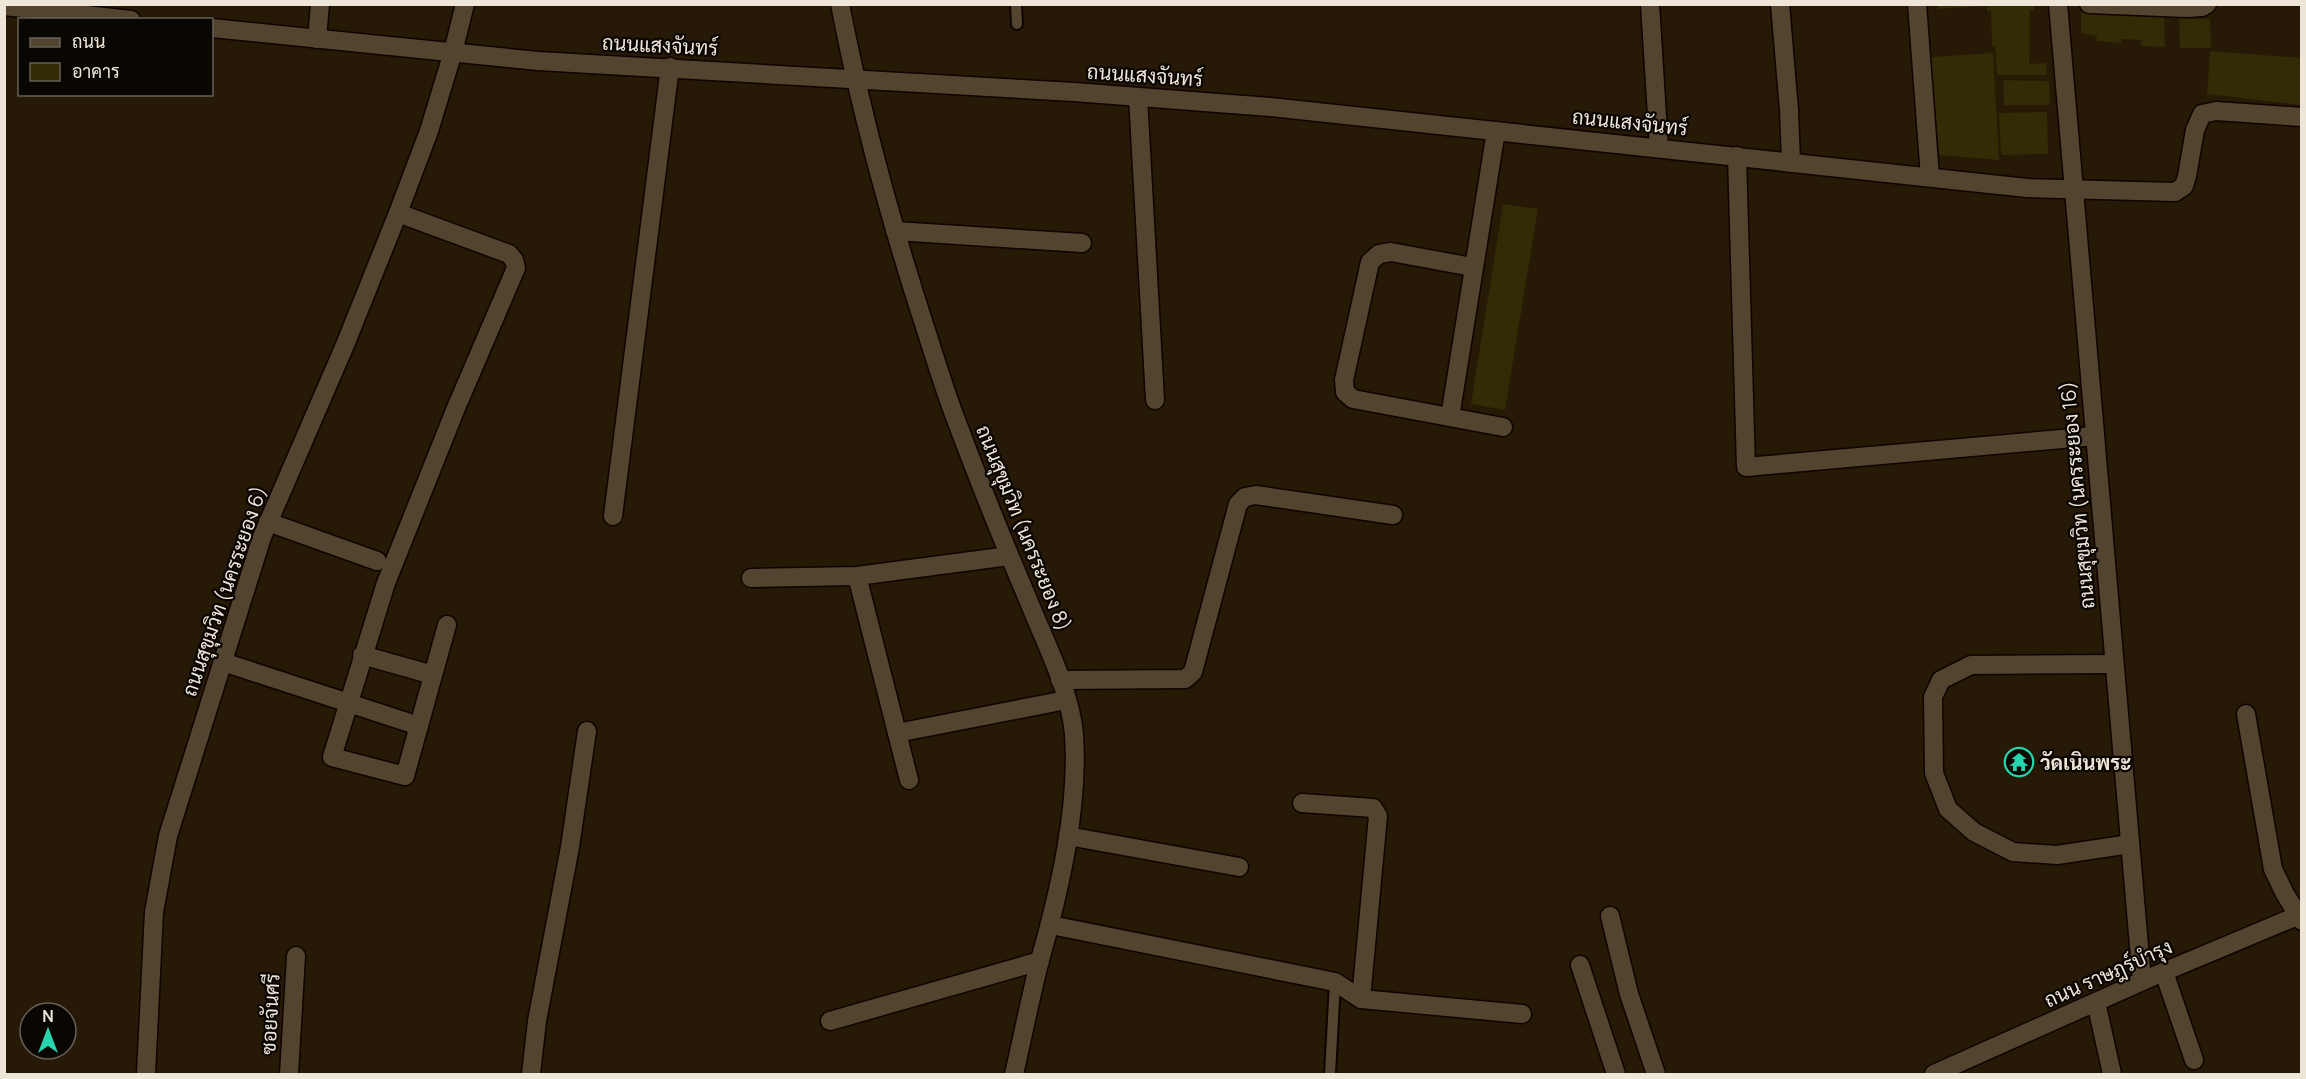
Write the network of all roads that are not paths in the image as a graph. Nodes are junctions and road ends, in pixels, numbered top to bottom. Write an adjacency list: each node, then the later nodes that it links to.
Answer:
1 (320, 4): 15 (street)
2 (465, 4): 16 (street, ถนนสุขุมวิท (นครระยอง 6))
3 (840, 4): 18 (street, ถนนสุขุมวิท (นครระยอง 8))
4 (1016, 4): 13 (lane)
5 (1650, 4): 22 (street)
6 (1780, 4): 24 (street)
7 (1917, 4): 25 (street)
8 (2058, 4): 26 (street, ถนนสุขุมวิท (นครระยอง 16))
9 (2089, 4): 10 (street)
10 (2207, 4)
11 (4, 6): 12 (street)
12 (113, 18)
13 (1017, 24)
14 (213, 28): 15 (street, ถนนแสงจันทร์)
15 (317, 39): 16 (street, ถนนแสงจันทร์)
16 (453, 52): 17 (street, ถนนแสงจันทร์); 27 (street, ถนนสุขุมวิท (นครระยอง 6))
17 (670, 67): 18 (street, ถนนแสงจันทร์); 36 (street)
18 (855, 79): 19 (street, ถนนแสงจันทร์); 28 (street, ถนนสุขุมวิท (นครระยอง 8))
19 (1138, 97): 21 (street, ถนนแสงจันทร์); 31 (street)
20 (2301, 117): 26 (street, ถนนแสงจันทร์)
21 (1496, 131): 22 (street, ถนนแสงจันทร์); 30 (street)
22 (1659, 148): 23 (street, ถนนแสงจันทร์)
23 (1737, 156): 24 (street, ถนนแสงจันทร์); 34 (street)
24 (1791, 162): 25 (street, ถนนแสงจันทร์)
25 (1930, 177): 26 (street, ถนนแสงจันทร์)
26 (2074, 188): 34 (street, ถนนสุขุมวิท (นครระยอง 16))
27 (398, 213): 37 (street, ถนนสุขุมวิท (นครระยอง 6)); 43 (street)
28 (895, 231): 29 (street); 38 (street, ถนนสุขุมวิท (นครระยอง 8))
29 (1082, 243)
30 (1472, 267): 32 (street); 32 (street)
31 (1155, 400)
32 (1450, 417): 33 (street)
33 (1503, 427)
34 (2095, 436): 45 (street, ถนนสุขุมวิท (นครระยอง 16))
35 (1393, 515): 47 (street)
36 (613, 516)
37 (268, 522): 39 (street); 44 (street, ถนนสุขุมวิท (นครระยอง 6))
38 (1009, 556): 40 (street); 47 (street, ถนนสุขุมวิท (นครระยอง 8))
39 (377, 561)
40 (857, 576): 41 (street); 53 (street)
41 (751, 578)
42 (447, 625): 46 (street)
43 (362, 655): 46 (street); 49 (street)
44 (223, 662): 49 (street); 73 (street, ถนนสุขุมวิท (นครระยอง 6))
45 (2114, 664): 57 (street, ถนนสุขุมวิท (นครระยอง 16)); 57 (street)
46 (433, 675): 51 (street)
47 (1060, 680): 48 (street, ถนนสุขุมวิท (นครระยอง 8))
48 (1066, 700): 53 (street); 56 (street, ถนนสุขุมวิท (นครระยอง 8))
49 (348, 704): 51 (street); 51 (street)
50 (2246, 714): 60 (street)
51 (419, 726)
52 (587, 731): 75 (street)
53 (897, 733): 54 (street)
54 (909, 780)
55 (1302, 803): 68 (street)
56 (1068, 836): 58 (street); 61 (street, ถนนสุขุมวิท (นครระยอง 8))
57 (2130, 844): 66 (street, ถนนสุขุมวิท (นครระยอง 16))
58 (1239, 867)
59 (1610, 916): 79 (street)
60 (2301, 916): 65 (street, ถนน ราษฎร์บำรุง)
61 (1051, 925): 63 (street, ถนนสุขุมวิท (นครระยอง 8)); 67 (street)
62 (296, 956): 74 (street, ซอยจันศรี)
63 (1040, 961): 71 (street); 76 (street, ถนนสุขุมวิท (นครระยอง 8))
64 (1580, 964): 78 (street)
65 (2164, 972): 66 (street, ถนน ราษฎร์บำรุง); 72 (street)
66 (2142, 981): 69 (street, ถนน ราษฎร์บำรุง)
67 (1335, 982): 68 (street); 77 (lane)
68 (1361, 999): 70 (street)
69 (2096, 1002): 80 (street, ถนน ราษฎร์บำรุง); 81 (street)
70 (1522, 1014)
71 (830, 1021)
72 (2194, 1060)
73 (146, 1074)
74 (289, 1074)
75 (531, 1074)
76 (1014, 1074)
77 (1330, 1074)
78 (1616, 1074)
79 (1656, 1074)
80 (1937, 1074)
81 (2112, 1074)

